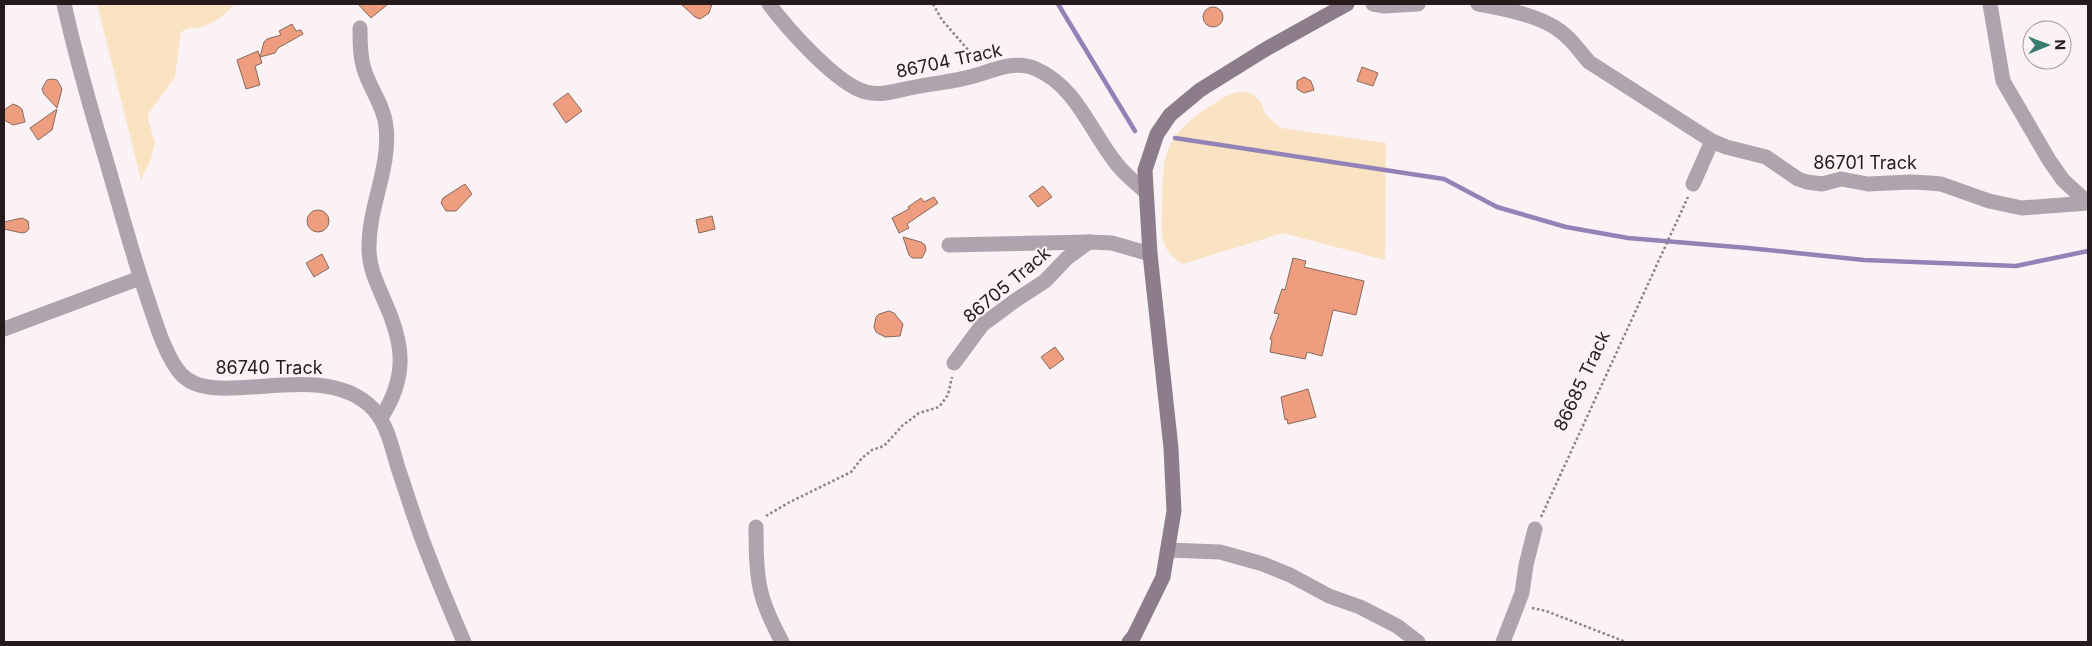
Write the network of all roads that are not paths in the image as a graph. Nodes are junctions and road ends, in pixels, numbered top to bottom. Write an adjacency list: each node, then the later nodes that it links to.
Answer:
1 (64, 4): 16 (street, 86740 Track)
2 (768, 4): 11 (street, 86704 Track)
3 (1347, 4): 11 (street)
4 (1373, 4): 5 (street)
5 (1418, 4)
6 (1478, 4): 9 (street, 86701 Track)
7 (1990, 4): 12 (street)
8 (360, 28): 19 (street)
9 (1712, 141): 10 (street); 12 (street, 86701 Track)
10 (1693, 184)
11 (1146, 192): 15 (street)
12 (2088, 203)
13 (1089, 242): 14 (street); 15 (street); 18 (street, 86705 Track)
14 (948, 245)
15 (1150, 254): 22 (street)
16 (140, 278): 17 (street); 19 (street, 86740 Track)
17 (4, 329)
18 (954, 364)
19 (381, 418): 23 (street, 86740 Track)
20 (756, 527): 24 (street)
21 (1535, 529): 27 (street)
22 (1168, 550): 25 (street); 26 (street)
23 (464, 642)
24 (782, 642)
25 (1129, 642)
26 (1418, 642)
27 (1503, 642)

